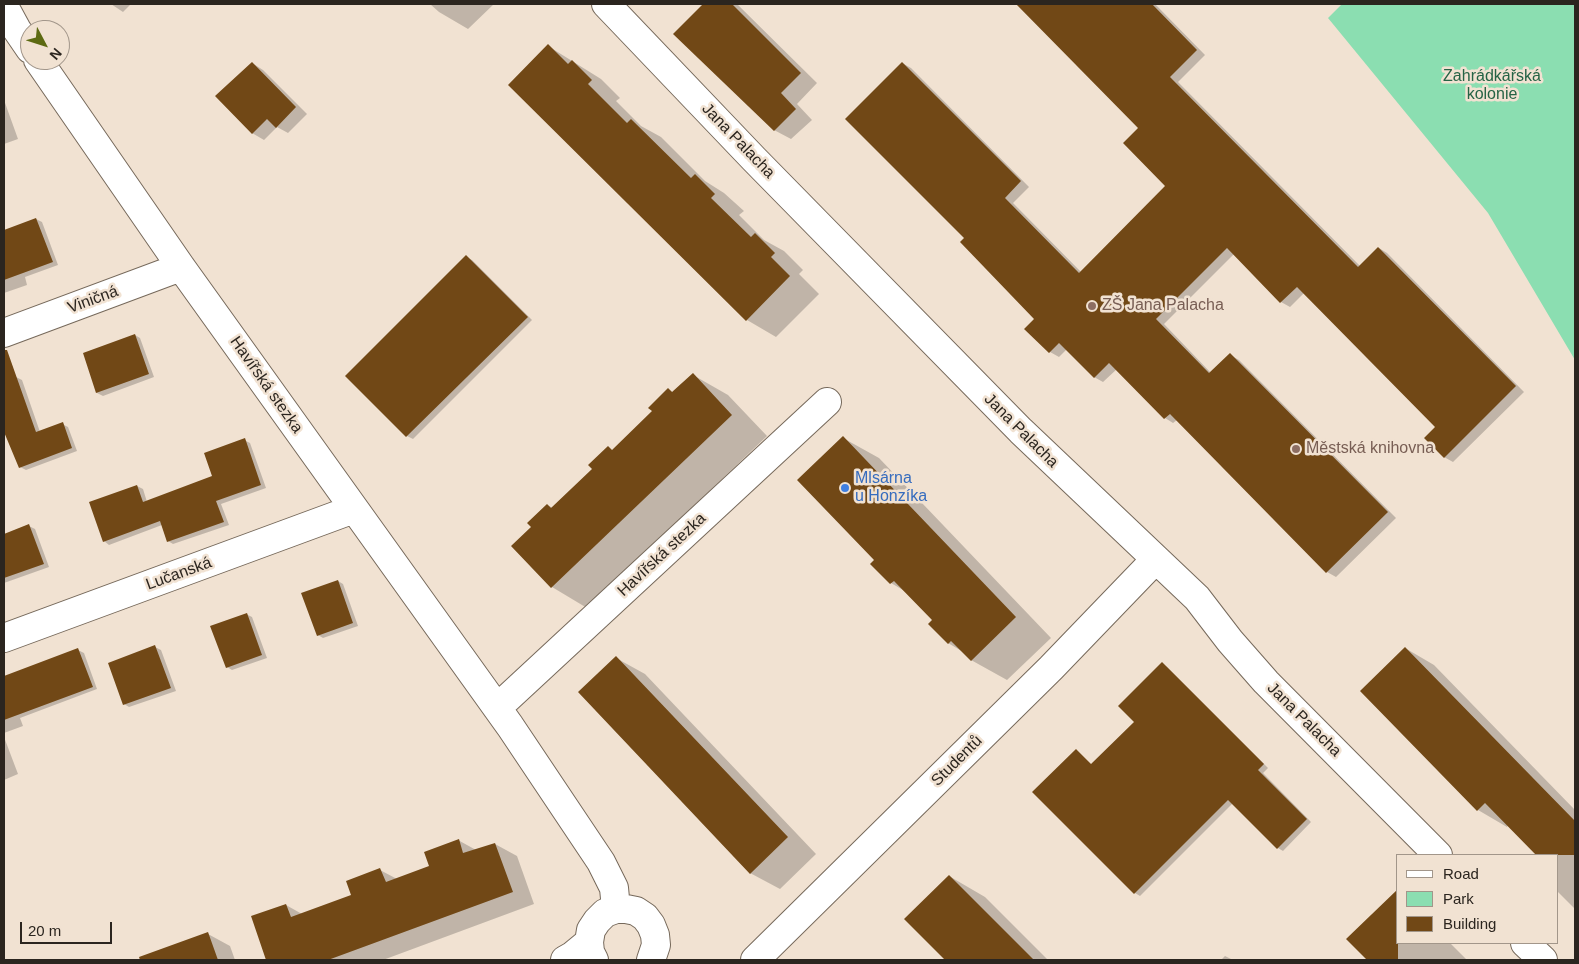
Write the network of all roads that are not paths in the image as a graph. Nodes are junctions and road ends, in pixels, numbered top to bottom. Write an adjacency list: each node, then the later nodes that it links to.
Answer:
1 (606, 4): 9 (street, Jana Palacha)
2 (4, 6): 3 (street)
3 (17, 38)
4 (45, 70): 5 (street, Havířská stezka)
5 (182, 267): 6 (street, Viničná); 8 (street, Havířská stezka)
6 (4, 333)
7 (827, 402): 11 (street, Havířská stezka)
8 (354, 509): 10 (street, Lučanská); 11 (street, Havířská stezka)
9 (1155, 560): 12 (street, Jana Palacha); 18 (street, Studentů)
10 (4, 638)
11 (497, 708): 13 (street, Havířská stezka)
12 (1437, 854)
13 (616, 909): 15 (street); 16 (street)
14 (1526, 944): 19 (street)
15 (591, 951): 17 (street)
16 (658, 959)
17 (565, 960)
18 (755, 960)
19 (1543, 960)

